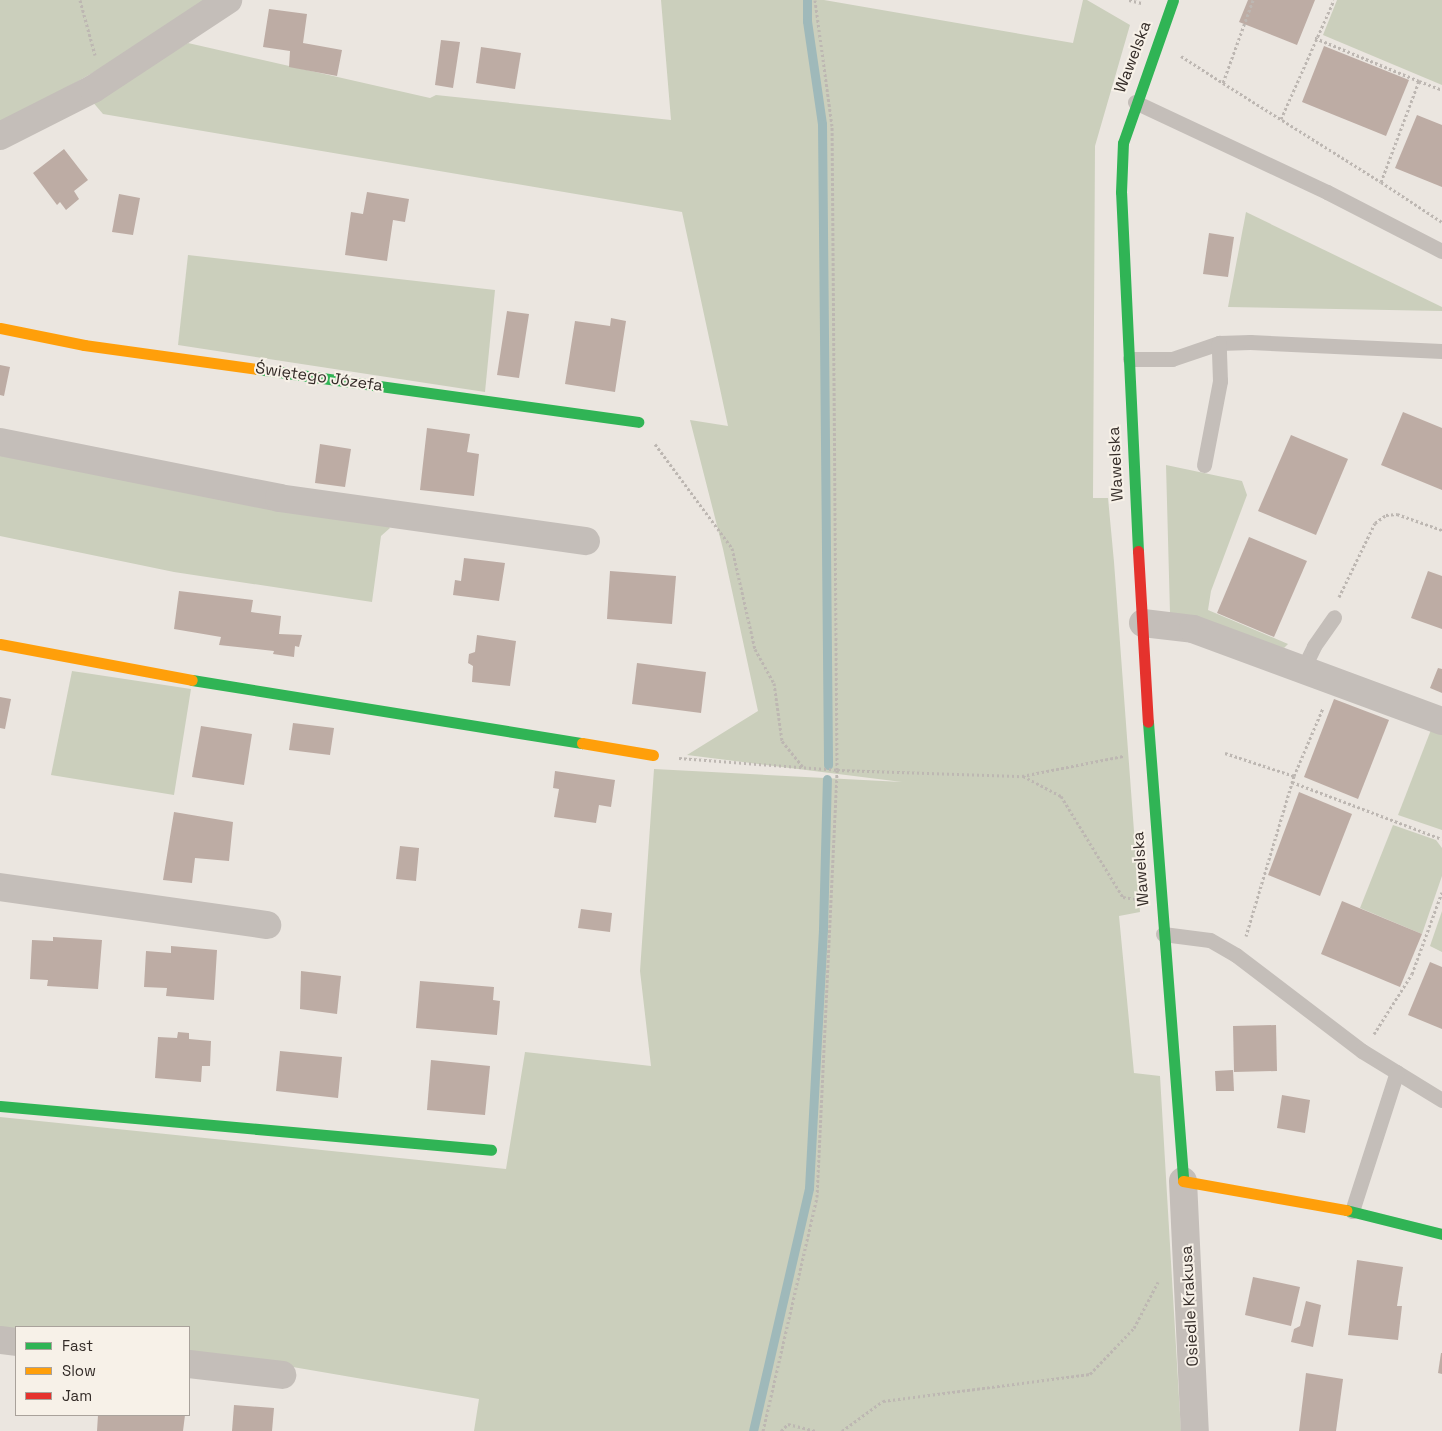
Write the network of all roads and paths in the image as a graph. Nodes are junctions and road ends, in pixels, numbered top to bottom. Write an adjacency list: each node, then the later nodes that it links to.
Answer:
1 (80, 0): 9 (path)
2 (228, 0): 9 (street)
3 (815, 0): 38 (path)
4 (1173, 0): 13 (street, Wawelska)
5 (1254, 0): 11 (path)
6 (1334, 0): 7 (path)
7 (1316, 38): 10 (path); 14 (path)
8 (1178, 54): 11 (path)
9 (106, 81): 15 (street)
10 (1419, 81): 12 (path); 16 (path)
11 (1222, 83): 14 (path)
12 (1442, 90)
13 (1134, 102): 18 (lane); 22 (street, Wawelska)
14 (1281, 119): 16 (path)
15 (0, 136)
16 (1381, 182): 17 (path)
17 (1442, 222)
18 (1442, 251)
19 (0, 328): 23 (street, Świętego Józefa)
20 (1219, 343): 21 (lane); 22 (lane); 25 (lane)
21 (1442, 351)
22 (1130, 359): 29 (street, Wawelska)
23 (638, 422): 37 (path)
24 (0, 442): 27 (street)
25 (1204, 465)
26 (1442, 530): 28 (path)
27 (586, 541)
28 (1334, 617): 31 (lane)
29 (1143, 623): 31 (street); 34 (street, Wawelska)
30 (0, 644): 36 (street)
31 (1304, 670): 32 (street)
32 (1335, 682): 33 (street); 40 (path)
33 (1442, 721)
34 (1150, 748): 39 (path); 45 (street, Wawelska)
35 (1225, 753): 40 (path)
36 (653, 756): 37 (path)
37 (803, 767): 38 (path)
38 (837, 770): 39 (path); 62 (path)
39 (1022, 776): 45 (path)
40 (1294, 776): 41 (path)
41 (1292, 782): 42 (path); 48 (path)
42 (1442, 839)
43 (0, 887): 46 (street)
44 (1442, 892): 49 (path)
45 (1161, 901): 47 (street, Wawelska)
46 (267, 925)
47 (1163, 934): 48 (lane); 54 (street, Wawelska)
48 (1236, 955): 49 (lane)
49 (1362, 1051): 50 (lane)
50 (1397, 1072): 51 (lane); 55 (lane)
51 (1442, 1100)
52 (0, 1106): 53 (street)
53 (491, 1150)
54 (1183, 1181): 55 (street); 66 (street, Osiedle Krakusa)
55 (1352, 1211): 56 (street)
56 (1442, 1234)
57 (1160, 1279): 65 (path)
58 (0, 1340): 59 (street)
59 (15, 1342)
60 (190, 1364): 61 (street)
61 (282, 1375)
62 (762, 1431)
63 (781, 1431): 64 (path)
64 (816, 1431)
65 (842, 1431)
66 (1195, 1431)

